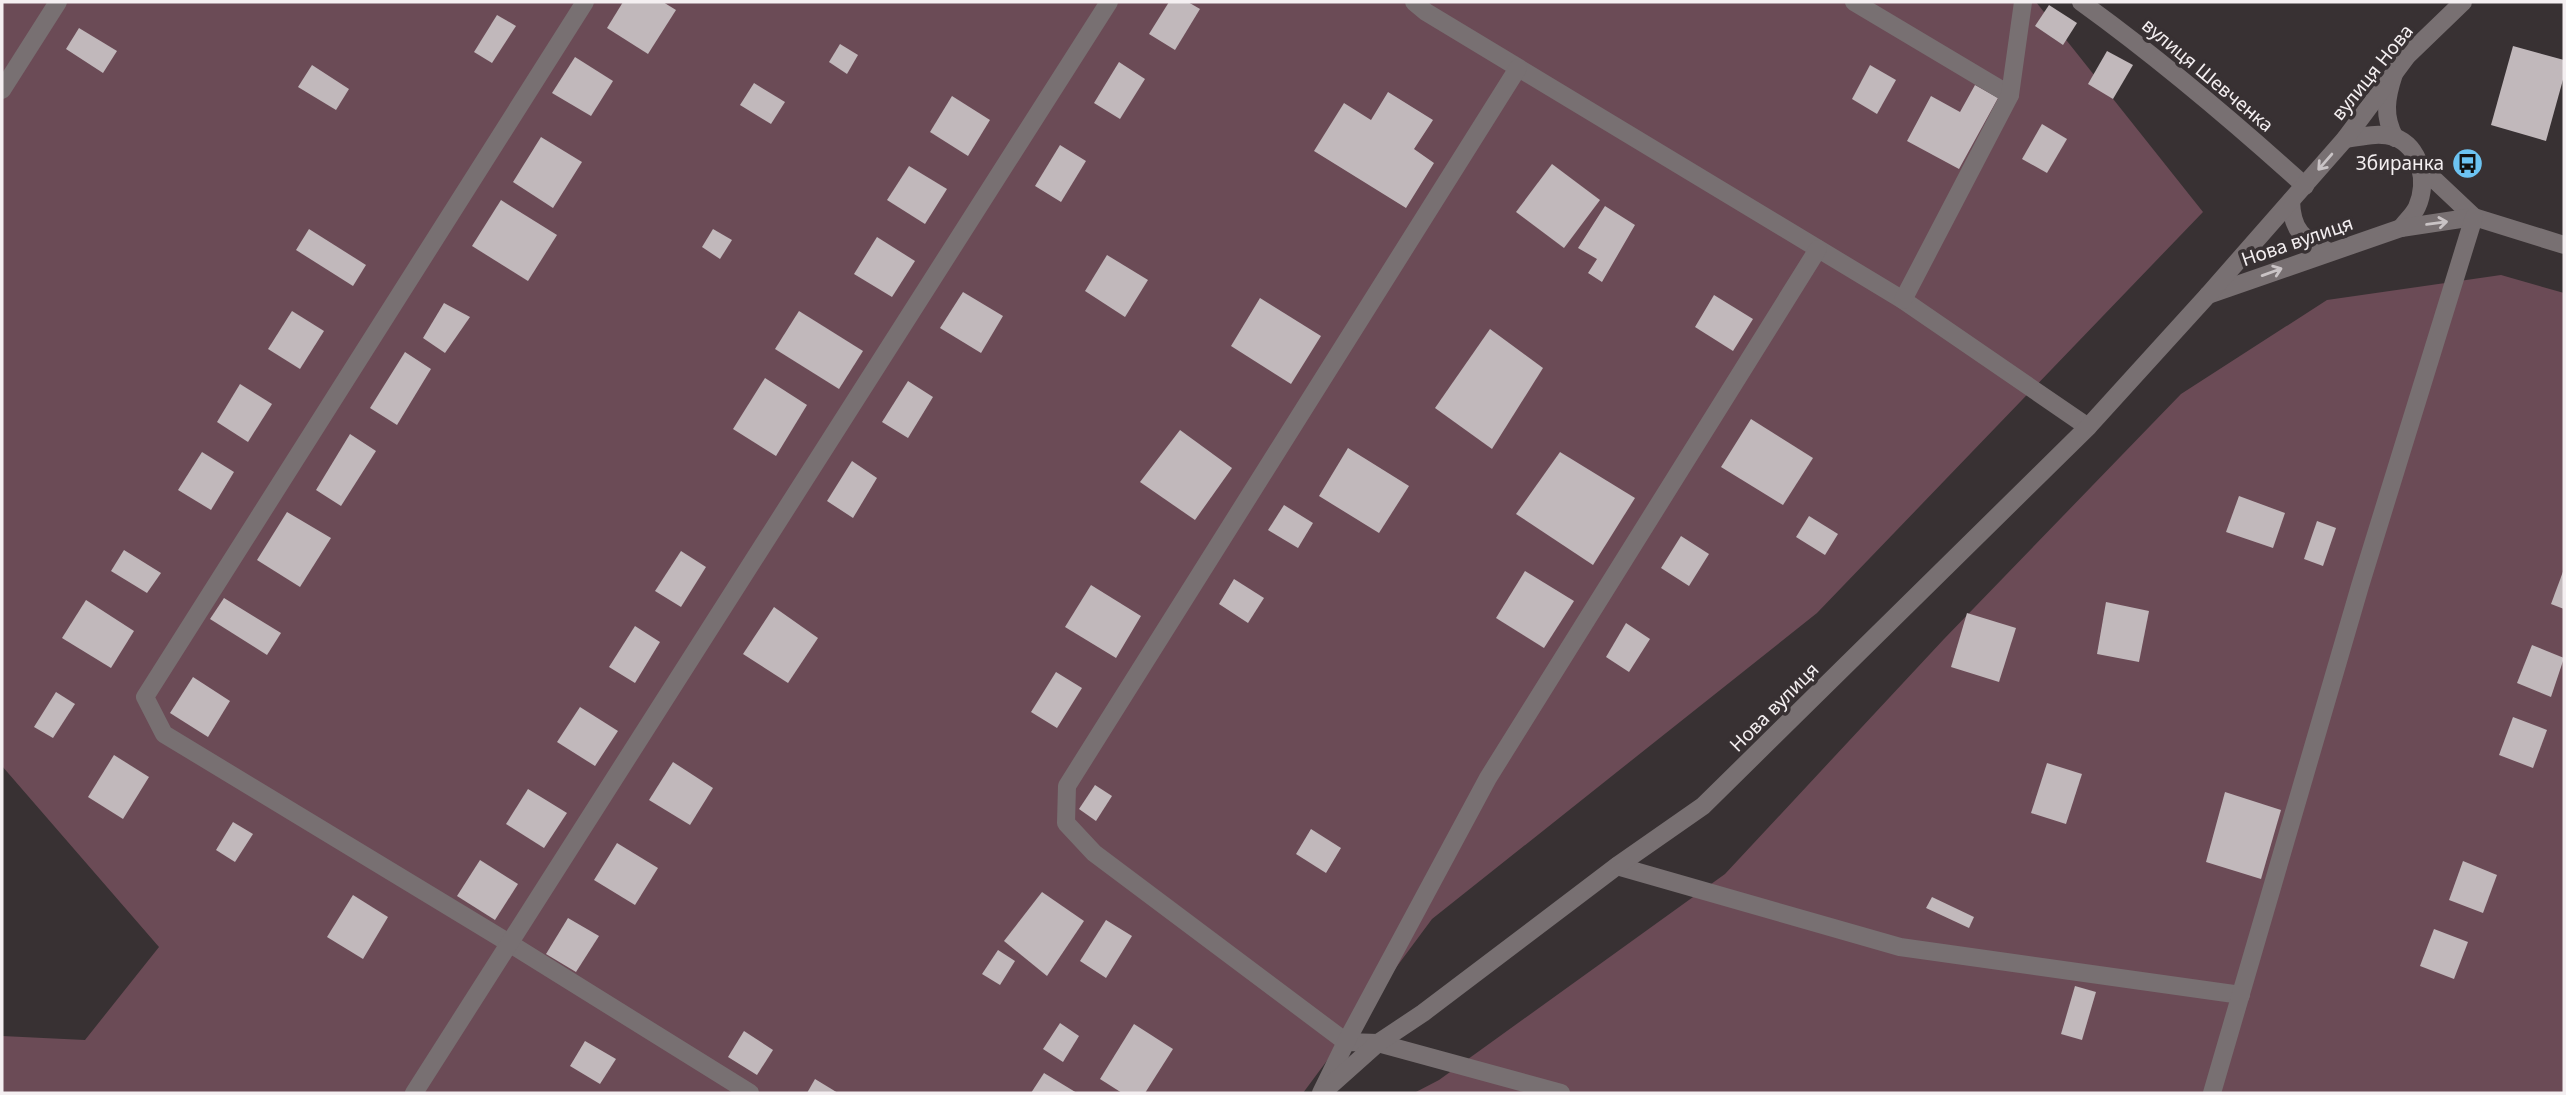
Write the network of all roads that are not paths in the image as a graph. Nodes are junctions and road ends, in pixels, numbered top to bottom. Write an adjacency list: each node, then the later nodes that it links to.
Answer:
1 (58, 2): 11 (street)
2 (585, 2): 27 (street)
3 (1109, 2): 27 (street)
4 (1414, 2): 9 (street)
5 (1854, 2): 12 (street)
6 (2023, 2): 12 (street)
7 (2081, 2): 16 (street, вулиця Шевченка)
8 (2463, 2): 10 (street, вулиця Нова)
9 (1518, 68): 21 (street); 29 (street)
10 (2394, 73): 13 (street); 14 (street, вулиця Нова)
11 (2, 90)
12 (2010, 95): 24 (street)
13 (2395, 138): 14 (street); 15 (street)
14 (2345, 139): 16 (street, one-way to 16)
15 (2422, 168): 18 (street); 19 (street)
16 (2305, 186): 17 (street, Нова вулиця)
17 (2291, 201): 22 (street); 23 (street, Нова вулиця)
18 (2474, 217): 19 (street, Нова вулиця, one-way to 18); 20 (street); 28 (street)
19 (2401, 228): 22 (street, Нова вулиця)
20 (2564, 245)
21 (1818, 249): 24 (street); 29 (street)
22 (2329, 252): 23 (street, Нова вулиця, one-way to 22)
23 (2208, 295): 25 (street, Нова вулиця)
24 (1903, 300): 25 (street)
25 (2088, 427): 26 (street, Нова вулиця)
26 (1617, 866): 28 (street); 30 (street, Нова вулиця)
27 (509, 943): 31 (street); 32 (street)
28 (2241, 995): 35 (street)
29 (1346, 1042): 30 (street); 33 (street)
30 (1378, 1043): 33 (street, Нова вулиця); 34 (street)
31 (414, 1093)
32 (750, 1093)
33 (1322, 1093)
34 (1561, 1093)
35 (2211, 1093)

